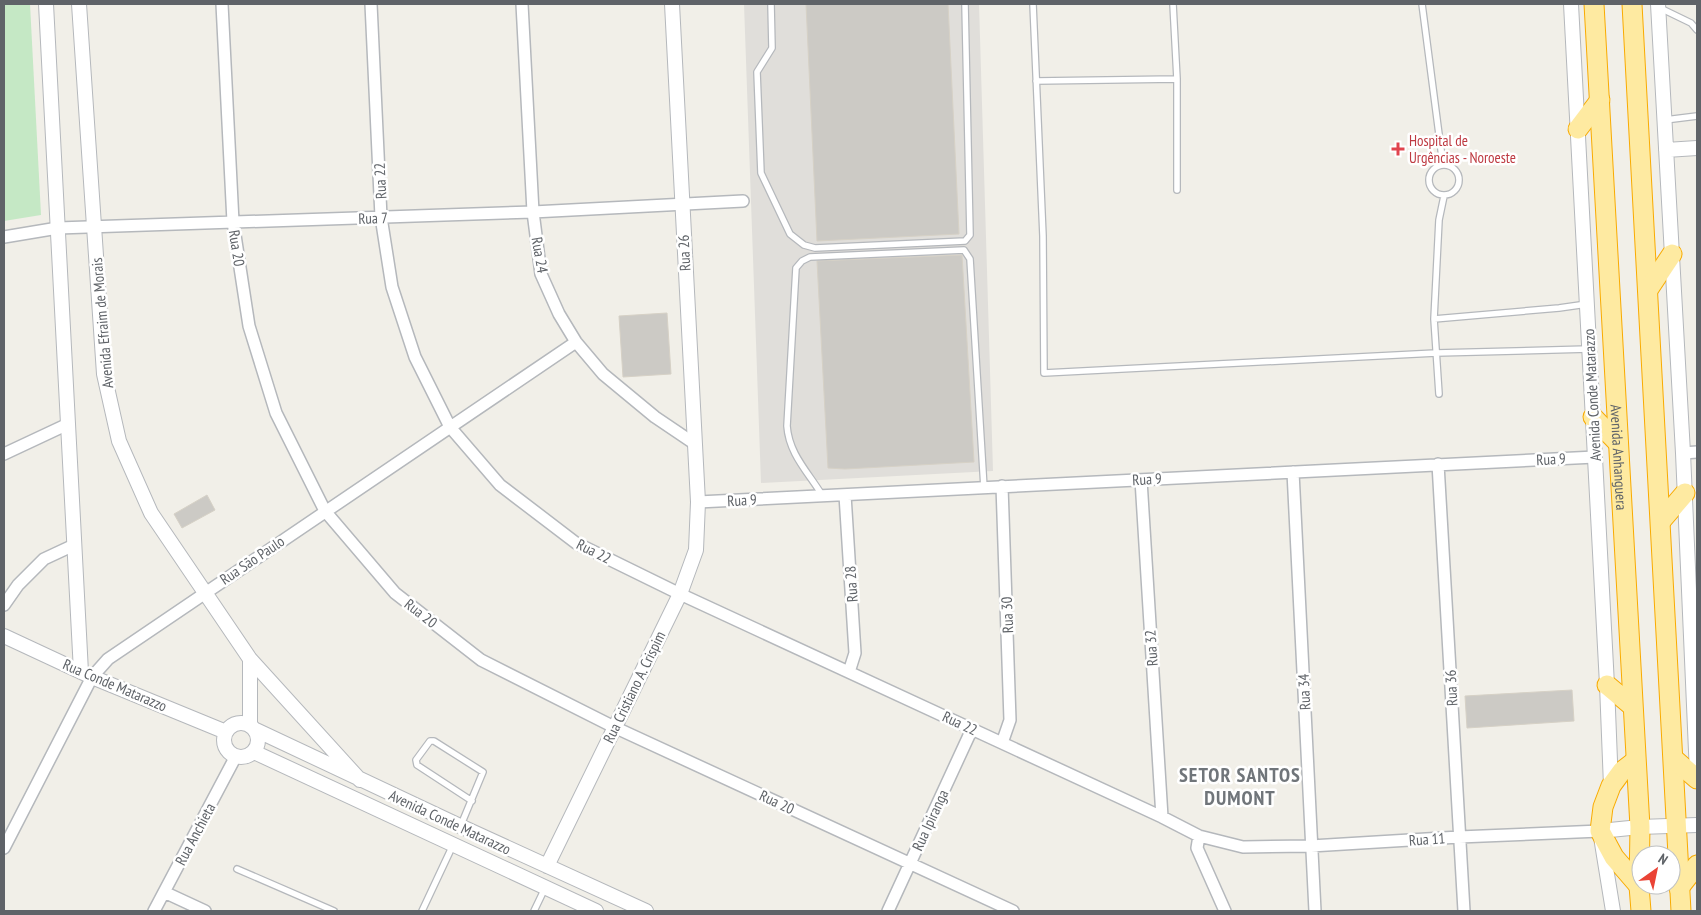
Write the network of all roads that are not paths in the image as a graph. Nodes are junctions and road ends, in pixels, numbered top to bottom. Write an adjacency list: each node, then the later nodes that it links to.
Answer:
1 (46, 4): 34 (street)
2 (79, 4): 33 (street, Avenida Efraim de Morais)
3 (222, 4): 32 (street, Rua 20)
4 (371, 4): 31 (street, Rua 22)
5 (522, 4): 30 (street, Rua 24)
6 (672, 4): 29 (street, Rua 26)
7 (771, 4): 8 (lane)
8 (965, 4)
9 (1033, 4): 18 (lane)
10 (1173, 4): 17 (lane)
11 (1422, 4): 25 (lane)
12 (1571, 4): 22 (street, Avenida Conde Matarazzo)
13 (1594, 4): 19 (highway, Avenida Anhanguera)
14 (1632, 4): 37 (highway)
15 (1658, 5): 16 (lane); 21 (street)
16 (1697, 30)
17 (1177, 79): 18 (lane); 26 (lane)
18 (1036, 81): 42 (lane)
19 (1600, 100): 22 (highway); 47 (highway, Avenida Anhanguera)
20 (1697, 116): 21 (lane)
21 (1665, 120): 24 (street)
22 (1578, 129): 38 (street, Avenida Conde Matarazzo)
23 (1697, 148): 24 (street)
24 (1666, 150): 36 (street)
25 (1443, 165): 27 (lane); 27 (lane)
26 (1177, 190)
27 (1444, 196): 39 (lane)
28 (743, 201): 29 (street, Rua 7)
29 (681, 204): 30 (street, Rua 7); 48 (street, Rua 26)
30 (533, 212): 31 (street, Rua 7); 40 (street, Rua 24)
31 (381, 218): 32 (street, Rua 7); 46 (street, Rua 22)
32 (233, 222): 33 (street, Rua 7); 61 (street, Rua 20)
33 (94, 227): 34 (street, Rua 7); 64 (street, Avenida Efraim de Morais)
34 (58, 228): 35 (street, Rua 7); 45 (street)
35 (4, 237)
36 (1672, 254): 37 (highway); 49 (street)
37 (1648, 290): 62 (highway)
38 (1587, 304): 39 (lane); 41 (street, Avenida Conde Matarazzo)
39 (1434, 319): 42 (lane)
40 (576, 342): 46 (street, Rua São Paulo); 48 (street, Rua 24)
41 (1589, 349): 42 (lane); 44 (street, Avenida Conde Matarazzo)
42 (1436, 353): 43 (lane)
43 (1439, 394)
44 (1593, 417): 47 (highway); 51 (street, Avenida Conde Matarazzo)
45 (68, 424): 50 (street); 63 (street)
46 (450, 428): 61 (street, Rua São Paulo); 65 (street, Rua 22)
47 (1618, 443): 72 (highway, Avenida Anhanguera)
48 (695, 444): 60 (street, Rua 26)
49 (1690, 452): 57 (street)
50 (4, 454)
51 (1595, 457): 52 (street, Rua 9); 71 (street, Avenida Conde Matarazzo)
52 (1438, 464): 53 (street, Rua 9); 94 (street, Rua 36)
53 (1293, 472): 54 (street, Rua 9); 98 (street, Rua 34)
54 (1141, 480): 55 (street, Rua 9); 87 (street, Rua 32)
55 (1002, 486): 56 (street, Rua 9); 77 (street, Rua 30)
56 (984, 488): 58 (street, Rua 9); 59 (lane)
57 (1685, 493): 62 (highway); 82 (street)
58 (845, 495): 59 (street, Rua 9); 69 (street, Rua 28)
59 (823, 496): 60 (street, Rua 9)
60 (698, 502): 65 (street, Rua Cristiano A. Crispim)
61 (325, 511): 64 (street, Rua São Paulo); 73 (street, Rua 20)
62 (1661, 521): 80 (highway)
63 (74, 544): 66 (street); 70 (street)
64 (204, 592): 68 (street, Avenida Efraim de Morais); 70 (street, Rua São Paulo)
65 (680, 594): 69 (street, Rua 22); 73 (street, Rua Cristiano A. Crispim)
66 (4, 605)
67 (4, 636): 70 (street, Rua Conde Matarazzo)
68 (250, 659): 74 (street); 84 (street, Avenida Efraim de Morais)
69 (850, 672): 75 (street, Rua 22)
70 (87, 674): 76 (street, Rua Conde Matarazzo); 99 (street, Rua São Paulo)
71 (1607, 685): 72 (highway); 85 (street, Avenida Conde Matarazzo)
72 (1632, 706): 81 (highway, Avenida Anhanguera)
73 (614, 727): 100 (street, Rua 20); 102 (street, Rua Cristiano A. Crispim)
74 (253, 728): 76 (street); 78 (street); 84 (street, Avenida Conde Matarazzo)
75 (972, 729): 77 (street, Rua 22); 100 (street, Rua Ipiranga)
76 (226, 732): 79 (street)
77 (1002, 743): 87 (street, Rua 22)
78 (254, 752): 79 (street); 95 (street, Avenida Conde Matarazzo)
79 (236, 756): 107 (street, Rua Anchieta)
80 (1674, 759): 83 (highway); 88 (highway)
81 (1635, 761): 85 (highway); 91 (highway, Avenida Anhanguera)
82 (1697, 774)
83 (1697, 779)
84 (360, 780): 90 (street, Avenida Conde Matarazzo)
85 (1610, 786): 92 (highway)
86 (472, 801): 86 (lane); 90 (lane)
87 (1162, 817): 93 (street, Rua 11)
88 (1678, 825): 89 (street, Rua 11); 91 (street, Rua 11); 97 (highway)
89 (1697, 825)
90 (460, 826): 95 (street); 102 (street, Avenida Conde Matarazzo)
91 (1640, 827): 92 (street, Rua 11); 96 (highway, Avenida Anhanguera)
92 (1600, 831): 94 (street, Rua 11); 104 (highway); 122 (street)
93 (1198, 836): 98 (street, Rua 11); 119 (street)
94 (1459, 837): 98 (street, Rua 11); 121 (street, Rua 36)
95 (453, 844): 106 (street, Avenida Conde Matarazzo); 113 (lane)
96 (1640, 845)
97 (1678, 845)
98 (1311, 846): 120 (street, Rua 34)
99 (4, 848)
100 (910, 864): 117 (street, Rua Ipiranga); 118 (street, Rua 20)
101 (1697, 865): 105 (highway)
102 (547, 866): 116 (street, Avenida Conde Matarazzo)
103 (237, 869): 112 (lane)
104 (1631, 876)
105 (1681, 885)
106 (545, 888): 114 (lane); 115 (street, Avenida Conde Matarazzo)
107 (164, 892): 110 (street, Rua Anchieta); 111 (street)
108 (1640, 895): 123 (highway, Avenida Anhanguera)
109 (1680, 895): 124 (highway)
110 (154, 911)
111 (205, 911)
112 (334, 911)
113 (422, 911)
114 (534, 911)
115 (596, 911)
116 (646, 911)
117 (888, 911)
118 (1013, 911)
119 (1226, 911)
120 (1315, 911)
121 (1464, 911)
122 (1613, 911)
123 (1641, 911)
124 (1681, 911)

